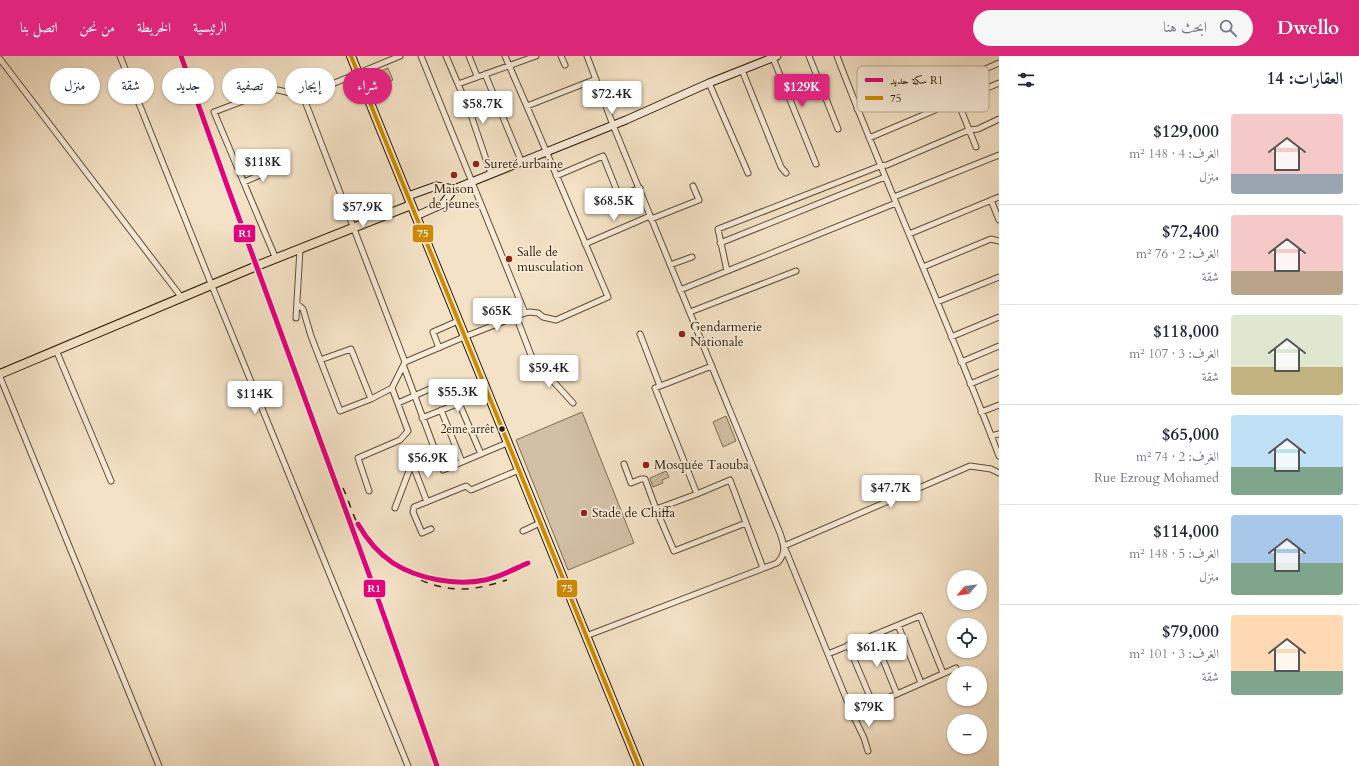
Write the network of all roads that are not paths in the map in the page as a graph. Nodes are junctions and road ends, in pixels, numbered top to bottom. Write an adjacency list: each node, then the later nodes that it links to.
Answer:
1 (120, 56): 80 (street)
2 (351, 56): 19 (main road)
3 (400, 56): 20 (street)
4 (422, 56): 54 (street)
5 (446, 56): 26 (street)
6 (469, 56): 23 (street)
7 (505, 56): 16 (street)
8 (536, 56): 16 (street)
9 (561, 56): 17 (street)
10 (587, 56): 24 (street)
11 (809, 56): 39 (street)
12 (837, 56): 33 (street)
13 (775, 57): 21 (main road); 46 (street)
14 (0, 59): 82 (street)
15 (999, 63): 18 (street)
16 (509, 65): 22 (street); 32 (street)
17 (565, 65)
18 (989, 67)
19 (356, 68)
20 (372, 68)
21 (742, 70): 27 (main road); 50 (street)
22 (485, 74): 23 (street); 45 (street)
23 (477, 76): 26 (street)
24 (596, 79): 32 (street); 38 (street)
25 (999, 83): 28 (street)
26 (458, 84): 51 (street)
27 (709, 84): 38 (main road); 49 (street)
28 (989, 87)
29 (285, 92): 55 (street)
30 (306, 104): 67 (street)
31 (370, 104): 59 (main road)
32 (527, 106): 43 (street)
33 (857, 109)
34 (858, 112): 41 (street)
35 (930, 112): 41 (street)
36 (962, 112): 40 (street)
37 (999, 119): 40 (street)
38 (613, 125): 43 (main road); 57 (street)
39 (838, 129)
40 (969, 130): 42 (street); 47 (street)
41 (869, 138): 47 (street)
42 (976, 147)
43 (547, 151): 45 (main road); 52 (street)
44 (999, 155): 61 (street)
45 (522, 162): 51 (main road)
46 (816, 164)
47 (880, 166): 53 (street); 70 (street)
48 (276, 168): 55 (street)
49 (748, 173)
50 (786, 173)
51 (491, 174): 54 (main road)
52 (556, 176): 57 (street); 71 (street)
53 (885, 177): 61 (street); 70 (street)
54 (472, 181): 58 (main road); 86 (street)
55 (244, 182): 74 (street)
56 (693, 186): 65 (street)
57 (640, 188): 65 (street)
58 (454, 189): 59 (main road); 64 (main road)
59 (408, 196): 63 (main road)
60 (999, 197): 62 (street)
61 (895, 200): 68 (street); 77 (street)
62 (991, 200): 66 (street); 68 (street)
63 (411, 205): 64 (main road); 67 (main road)
64 (416, 216): 90 (main road)
65 (651, 217): 71 (street); 75 (street)
66 (999, 220)
67 (354, 228): 72 (main road); 99 (street)
68 (909, 234): 76 (street)
69 (999, 241): 76 (street)
70 (720, 243): 77 (street)
71 (585, 244): 86 (street)
72 (300, 249): 74 (main road); 84 (street)
73 (692, 257): 75 (street)
74 (276, 259): 80 (main road)
75 (670, 264): 81 (street)
76 (922, 267): 83 (street)
77 (727, 271): 81 (street)
78 (796, 271): 85 (street)
79 (999, 277): 83 (street)
80 (212, 286): 82 (main road); 154 (street)
81 (680, 290): 85 (street)
82 (182, 298): 96 (main road)
83 (937, 302): 93 (street)
84 (297, 304): 89 (street); 97 (street)
85 (690, 312): 100 (street)
86 (525, 313): 87 (street)
87 (516, 316): 92 (street); 113 (street)
88 (999, 317): 93 (street)
89 (296, 318)
90 (458, 321): 92 (main road); 95 (street)
91 (640, 334): 105 (street)
92 (464, 336): 95 (street); 108 (main road)
93 (951, 337): 98 (street)
94 (999, 346): 98 (street)
95 (439, 348): 99 (street)
96 (56, 350): 102 (main road); 129 (street)
97 (320, 360): 110 (street); 110 (street)
98 (961, 362): 104 (street)
99 (404, 365): 106 (street); 109 (street)
100 (712, 366): 105 (street); 139 (street)
101 (999, 372): 104 (street)
102 (0, 374)
103 (0, 377): 153 (street)
104 (970, 384): 116 (street)
105 (660, 386): 131 (street)
106 (392, 388): 110 (street); 111 (street)
107 (432, 388): 109 (street)
108 (487, 392): 112 (street); 120 (main road)
109 (414, 396): 111 (street); 117 (street)
110 (371, 398)
111 (398, 403): 130 (street)
112 (459, 404): 115 (street); 122 (street)
113 (574, 404)
114 (999, 404): 116 (street)
115 (441, 410): 117 (street); 121 (street)
116 (982, 412): 119 (street)
117 (422, 418): 124 (street)
118 (999, 434): 119 (street)
119 (991, 436): 123 (street)
120 (507, 442): 122 (street); 127 (main road)
121 (458, 451): 124 (street); 125 (street)
122 (480, 454): 125 (street)
123 (999, 456)
124 (438, 458): 125 (street)
125 (462, 462)
126 (624, 464): 134 (street)
127 (519, 470): 132 (street); 136 (main road)
128 (999, 473): 139 (street)
129 (111, 481)
130 (369, 491)
131 (697, 494): 134 (street); 135 (street)
132 (427, 502): 133 (street); 137 (street)
133 (395, 508)
134 (656, 509): 135 (street)
135 (746, 522): 140 (street)
136 (540, 523): 138 (street); 143 (main road)
137 (431, 529)
138 (523, 531)
139 (784, 546): 140 (street); 145 (street)
140 (763, 568): 143 (street)
141 (898, 625): 142 (street); 147 (street); 148 (street)
142 (873, 635): 144 (street); 149 (street)
143 (586, 636): 155 (main road)
144 (848, 645): 145 (street); 150 (street)
145 (828, 654): 151 (street)
146 (947, 671): 147 (street)
147 (943, 673): 148 (street)
148 (921, 683): 149 (street)
149 (896, 694): 150 (street)
150 (873, 704): 151 (street)
151 (852, 713): 152 (street)
152 (868, 751)
153 (159, 766)
154 (408, 766)
155 (639, 766)

